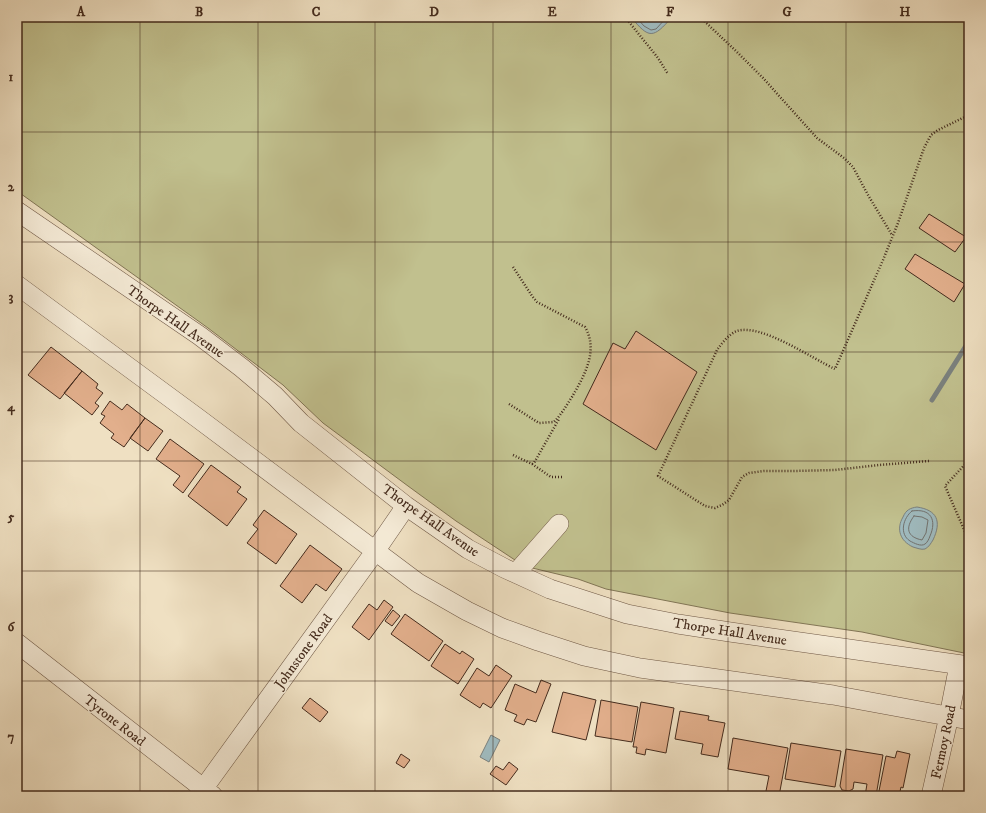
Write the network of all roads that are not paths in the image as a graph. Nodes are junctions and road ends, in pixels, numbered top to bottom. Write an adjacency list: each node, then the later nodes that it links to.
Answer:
1 (17, 211): 3 (street, Thorpe Hall Avenue)
2 (17, 285): 5 (street)
3 (406, 506): 5 (street, Johnstone Road); 6 (street, Thorpe Hall Avenue)
4 (559, 524): 6 (street)
5 (376, 551): 9 (street); 11 (street, Johnstone Road)
6 (516, 574): 8 (street, Thorpe Hall Avenue)
7 (17, 643): 11 (street, Tyrone Road)
8 (964, 666): 9 (street, Fermoy Road)
9 (949, 716): 10 (street); 12 (street, Fermoy Road)
10 (969, 720)
11 (205, 793)
12 (931, 796)

